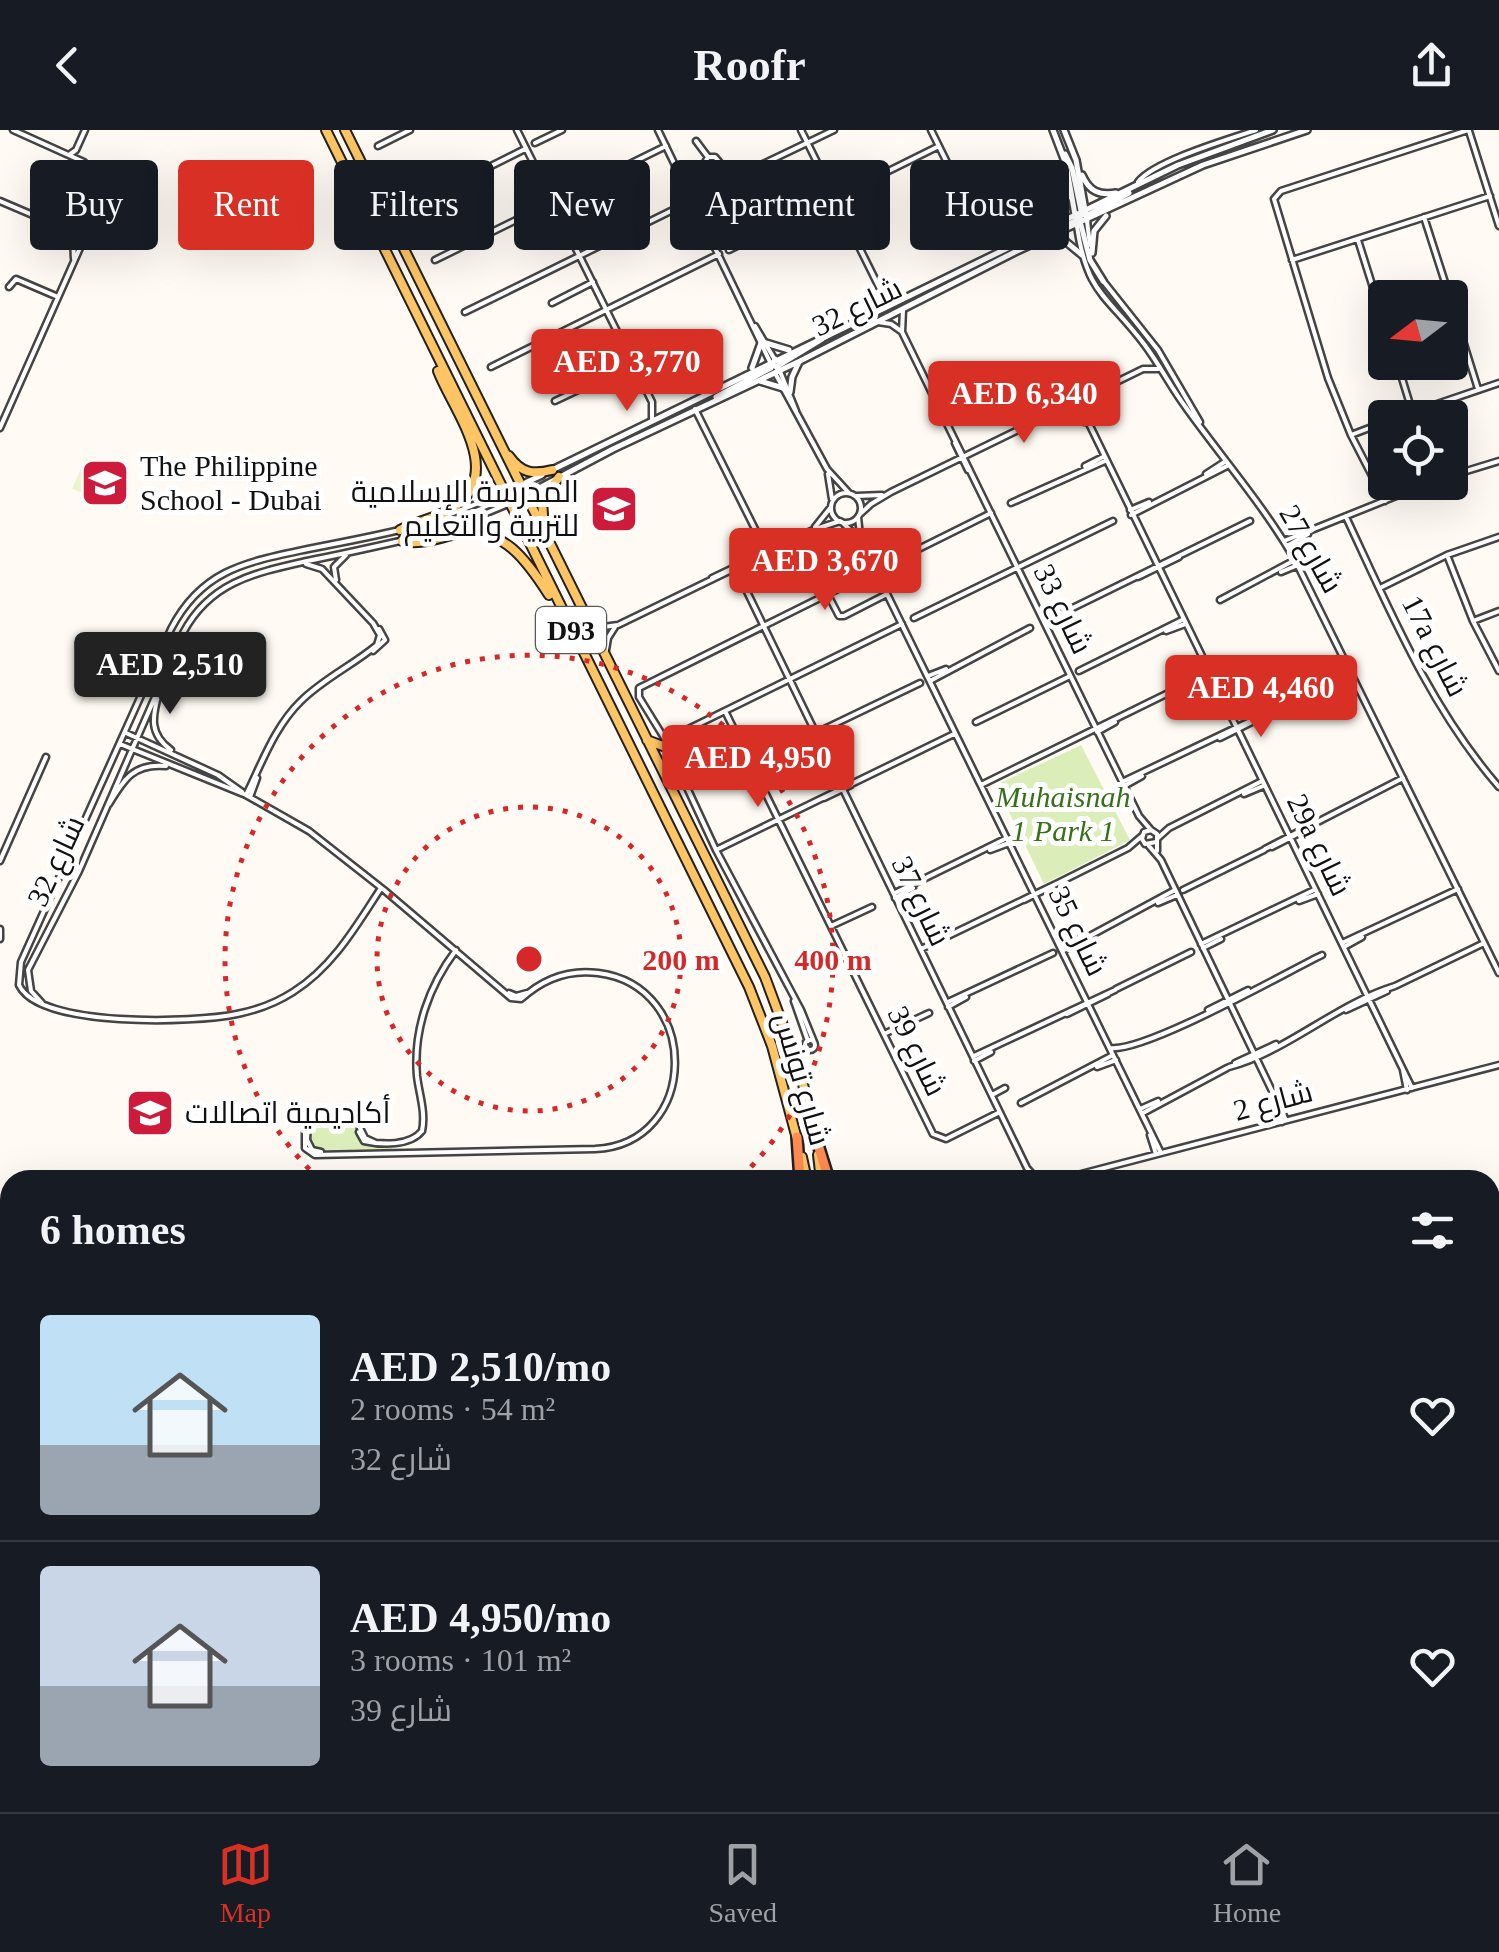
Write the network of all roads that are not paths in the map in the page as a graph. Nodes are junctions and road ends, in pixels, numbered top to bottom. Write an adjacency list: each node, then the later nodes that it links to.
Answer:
1 (13, 130): 26 (street)
2 (84, 130): 26 (street)
3 (326, 130): 90 (main road, شارع تونس / D93)
4 (345, 130): 116 (main road, شارع تونس / D93)
5 (410, 130): 21 (street)
6 (517, 130): 25 (street)
7 (562, 130): 20 (street)
8 (658, 130): 22 (street)
9 (802, 130): 19 (street)
10 (834, 130): 19 (street)
11 (932, 130): 23 (street)
12 (1052, 130): 24 (street, شارع 27)
13 (1064, 130): 37 (street, شارع 27)
14 (1256, 130): 40 (street)
15 (1274, 130): 40 (street, شارع 32)
16 (1307, 130): 46 (street, شارع 32)
17 (1469, 130): 44 (street); 70 (street)
18 (696, 141): 27 (street)
19 (808, 143): 34 (street); 35 (street)
20 (534, 144)
21 (378, 146)
22 (666, 146): 30 (street); 31 (street)
23 (939, 146): 36 (street); 39 (street)
24 (1061, 148): 41 (street, شارع 27); 50 (street)
25 (526, 149): 29 (street); 38 (street)
26 (69, 155): 28 (street)
27 (708, 157): 32 (street); 33 (street)
28 (78, 160)
29 (532, 160)
30 (638, 160)
31 (673, 160)
32 (706, 160)
33 (718, 160)
34 (774, 160)
35 (816, 160)
36 (946, 160)
37 (1076, 160): 43 (street); 50 (street, شارع 27)
38 (494, 165)
39 (890, 170)
40 (1137, 186): 43 (street, شارع 32); 50 (street)
41 (1071, 187): 42 (street); 50 (street, شارع 27)
42 (1069, 191)
43 (1124, 192): 50 (street, شارع 32)
44 (1490, 196): 49 (street); 54 (street)
45 (0, 200): 48 (street)
46 (1114, 208): 50 (street, شارع 32); 66 (street)
47 (670, 211): 68 (street)
48 (30, 214)
49 (1424, 217): 55 (street); 73 (street)
50 (1081, 218): 52 (street, شارع 32); 53 (street, شارع 32); 64 (street); 66 (street, شارع 27); 67 (street, شارع 27); 74 (street)
51 (514, 221): 69 (street)
52 (1069, 222)
53 (1069, 225)
54 (1499, 226)
55 (1358, 239): 70 (street); 72 (street)
56 (1069, 242): 67 (street)
57 (73, 250): 71 (street)
58 (78, 250): 71 (street)
59 (577, 250): 68 (street)
60 (717, 250): 65 (street)
61 (862, 250): 77 (street)
62 (1000, 250): 79 (street, شارع 32)
63 (1020, 250): 64 (street, شارع 32)
64 (1015, 252): 83 (street, شارع 32)
65 (719, 254): 81 (street); 88 (street)
66 (1092, 254): 74 (street, شارع 27)
67 (1082, 255): 91 (street, شارع 27)
68 (580, 256): 75 (street); 84 (street)
69 (435, 260)
70 (1292, 260): 115 (street)
71 (73, 264): 78 (street)
72 (1371, 280)
73 (1444, 280)
74 (1103, 281): 112 (street, شارع 27)
75 (593, 282): 80 (street); 81 (street)
76 (9, 288): 78 (street)
77 (882, 291): 79 (street); 82 (street)
78 (58, 297): 113 (street)
79 (897, 301): 82 (street, شارع 32)
80 (552, 303)
81 (607, 310): 94 (street); 95 (street)
82 (880, 310): 87 (street, شارع 32)
83 (903, 310): 85 (street, شارع 32); 86 (street, شارع 33)
84 (465, 312)
85 (878, 322): 86 (street); 93 (street, شارع 32)
86 (902, 332): 117 (street, شارع 33)
87 (823, 336): 89 (street, شارع 32); 96 (street)
88 (763, 343): 89 (street); 96 (street); 99 (street)
89 (792, 351): 96 (street, شارع 32)
90 (434, 352): 126 (main road, شارع تونس / D93); 140 (main road)
91 (1150, 353): 97 (street); 98 (street, شارع 27)
92 (1468, 356): 102 (street)
93 (800, 360): 96 (street, شارع 32); 103 (street)
94 (633, 364): 106 (street); 107 (street)
95 (491, 366)
96 (775, 366): 99 (street, شارع 32); 100 (street, شارع 32); 103 (street); 104 (street)
97 (1143, 369): 98 (street); 108 (street)
98 (1161, 370): 112 (street, شارع 27)
99 (748, 373): 110 (street, شارع 32)
100 (757, 381): 103 (street); 104 (street, شارع 32)
101 (1499, 383): 102 (street)
102 (1478, 389): 105 (street)
103 (786, 390): 121 (street)
104 (714, 400): 109 (street, شارع 32)
105 (1446, 400)
106 (555, 401)
107 (652, 402): 110 (street); 111 (street)
108 (1076, 402): 117 (street); 118 (street, 29a شارع)
109 (695, 409): 123 (street, شارع 32); 148 (street)
110 (669, 412): 111 (street, شارع 32)
111 (652, 421): 123 (street, شارع 32)
112 (1202, 426): 120 (street, شارع 27)
113 (0, 428)
114 (1368, 428): 115 (street)
115 (1351, 435): 129 (street)
116 (498, 441): 123 (main road); 124 (main road, شارع تونس / D93)
117 (963, 457): 125 (street); 134 (street, شارع 33)
118 (1104, 459): 130 (street); 133 (street, 29a شارع)
119 (1499, 460): 122 (street)
120 (1228, 463): 133 (street); 146 (street, شارع 27)
121 (827, 469): 127 (street); 132 (street)
122 (1468, 470)
123 (556, 474): 124 (street, شارع 32); 128 (street, شارع 32); 145 (main road)
124 (519, 486): 126 (street, شارع 32); 128 (main road, شارع تونس / D93)
125 (891, 492): 127 (street); 135 (street)
126 (504, 493): 131 (main road, شارع تونس / D93); 140 (street, شارع 32)
127 (852, 494): 132 (street); 135 (street)
128 (524, 496): 131 (street, شارع 32); 145 (main road, شارع تونس / D93)
129 (1385, 501): 136 (street)
130 (1011, 503)
131 (509, 504): 143 (street, شارع 32); 161 (main road, شارع تونس / D93)
132 (832, 504): 138 (street); 141 (street)
133 (1130, 512): 153 (street, 29a شارع)
134 (990, 513): 152 (street, شارع 33); 155 (street)
135 (859, 516): 138 (street); 144 (street, شارع 35)
136 (1346, 517): 146 (street); 157 (street, 17a شارع)
137 (1250, 521): 153 (street)
138 (841, 522): 141 (street); 144 (street, شارع 35)
139 (1113, 522): 152 (street)
140 (400, 530): 186 (street, شارع 32)
141 (807, 533): 148 (street)
142 (1499, 537): 149 (street)
143 (402, 540): 147 (street, شارع 32); 161 (main road)
144 (861, 541): 155 (street, شارع 35)
145 (548, 542): 163 (main road, شارع تونس / D93)
146 (1286, 544): 150 (street, شارع 27)
147 (351, 552): 151 (street, شارع 32); 156 (street)
148 (767, 552): 154 (street)
149 (1447, 555): 157 (street); 165 (street)
150 (1296, 563): 160 (street); 175 (street, شارع 27)
151 (297, 564): 156 (street); 179 (street, شارع 32)
152 (1017, 567): 164 (street); 166 (street, شارع 33)
153 (1157, 567): 166 (street); 167 (street, 29a شارع)
154 (734, 569): 169 (street); 170 (street, شارع 37)
155 (875, 570): 158 (street); 159 (street, شارع 35)
156 (341, 588): 204 (street)
157 (1380, 588): 202 (street, 17a شارع)
158 (828, 593): 159 (street); 170 (street)
159 (887, 594): 168 (street, شارع 35)
160 (1220, 600)
161 (558, 605): 261 (main road, شارع تونس / D93)
162 (1499, 611): 165 (street)
163 (585, 618): 169 (street); 172 (main road, شارع تونس / D93)
164 (914, 618)
165 (1474, 621): 173 (street)
166 (1044, 622): 176 (street, شارع 33)
167 (1184, 622): 174 (street); 177 (street, 29a شارع)
168 (902, 624): 178 (street, شارع 35); 180 (street)
169 (618, 625): 172 (street)
170 (762, 625): 180 (street, شارع 37); 192 (street)
171 (1030, 628): 178 (street)
172 (606, 660): 191 (main road, شارع تونس / D93)
173 (1499, 671)
174 (1078, 672)
175 (1352, 673): 184 (street); 198 (street, شارع 27)
176 (1070, 676): 183 (street); 185 (street, شارع 33)
177 (1210, 676): 184 (street, 29a شارع); 185 (street)
178 (929, 678): 187 (street, شارع 35)
179 (163, 679): 190 (street, شارع 32); 196 (street)
180 (788, 680): 182 (street); 188 (street, شارع 37)
181 (920, 683): 188 (street)
182 (724, 711): 189 (street); 206 (street, شارع 39)
183 (976, 722)
184 (1236, 729): 199 (street, 29a شارع); 200 (street)
185 (1097, 730): 200 (street, شارع 33); 201 (street)
186 (125, 733): 190 (street); 193 (street, شارع 32)
187 (955, 733): 201 (street, شارع 35); 203 (street)
188 (814, 734): 203 (street, شارع 37)
189 (674, 736)
190 (136, 738): 194 (street, شارع 32); 196 (street)
191 (646, 740): 192 (main road); 260 (main road, شارع تونس / D93)
192 (663, 742): 216 (street)
193 (120, 744): 194 (street); 244 (street, شارع 32)
194 (132, 748): 197 (street); 207 (street, شارع 32)
195 (46, 756): 218 (street)
196 (179, 756): 204 (street)
197 (174, 766): 204 (street); 207 (street)
198 (1404, 780): 211 (street); 220 (street, شارع 27)
199 (1263, 783): 208 (street); 211 (street, 29a شارع)
200 (1123, 784): 205 (street, شارع 33)
201 (981, 785): 213 (street, شارع 35)
202 (1499, 787)
203 (841, 789): 206 (street); 225 (street, شارع 37)
204 (248, 796): 219 (street)
205 (1140, 818): 209 (street, شارع 33); 210 (street, شارع 33)
206 (778, 819): 216 (street); 227 (street, شارع 39)
207 (100, 821): 244 (street, شارع 32)
208 (1169, 828): 209 (street); 212 (street)
209 (1152, 830): 210 (street); 212 (street, شارع 33)
210 (1142, 835): 214 (street, شارع 33); 215 (street)
211 (1290, 837): 221 (street); 222 (street, 29a شارع)
212 (1157, 840): 214 (street); 217 (street)
213 (1008, 841): 224 (street, شارع 35); 225 (street)
214 (1147, 845): 215 (street); 217 (street)
215 (1128, 848): 224 (street)
216 (716, 850): 247 (street)
217 (1160, 860): 223 (street)
218 (0, 862)
219 (383, 888): 235 (street); 244 (street)
220 (1458, 889): 230 (street, شارع 27); 231 (street)
221 (1183, 890)
222 (1317, 892): 231 (street, 29a شارع); 232 (street)
223 (1176, 893): 232 (street); 233 (street)
224 (1034, 894): 233 (street, شارع 35); 234 (street)
225 (894, 896): 234 (street, شارع 37)
226 (872, 907): 227 (street)
227 (831, 926): 246 (street, شارع 39)
228 (0, 929): 229 (street)
229 (0, 938)
230 (1484, 943): 239 (street, شارع 27); 240 (street)
231 (1343, 945): 240 (street, 29a شارع)
232 (1202, 946): 241 (street)
233 (1061, 949): 242 (street, شارع 35)
234 (920, 950): 243 (street, شارع 37)
235 (458, 951): 235 (street)
236 (1191, 952): 242 (street)
237 (1053, 954): 243 (street)
238 (1322, 954): 241 (street)
239 (1499, 973)
240 (1369, 999): 249 (street); 254 (street, 29a شارع)
241 (1229, 1001): 248 (street); 249 (street)
242 (1088, 1003): 248 (street, شارع 35); 251 (street)
243 (947, 1005): 251 (street, شارع 37)
244 (46, 1006)
245 (930, 1012): 246 (street)
246 (884, 1034): 258 (street, شارع 39)
247 (811, 1041)
248 (1110, 1048): 250 (street, شارع 35)
249 (1255, 1055): 257 (street); 259 (street)
250 (1114, 1058): 256 (street); 257 (street, شارع 35)
251 (973, 1059): 255 (street, شارع 37)
252 (1499, 1066): 254 (street, شارع 2)
253 (1005, 1088): 255 (street)
254 (1409, 1089): 259 (street, شارع 2)
255 (992, 1095): 258 (street, شارع 37)
256 (1021, 1103)
257 (1141, 1111): 262 (street, شارع 35)
258 (1000, 1112): 266 (street, شارع 37)
259 (1284, 1121): 262 (street, شارع 2)
260 (816, 1135): 264 (main road, شارع تونس / D93); 265 (highway)
261 (797, 1137): 263 (highway)
262 (1159, 1154): 267 (street, شارع 2)
263 (802, 1170)
264 (820, 1170)
265 (826, 1170)
266 (1031, 1170)
267 (1097, 1170)

